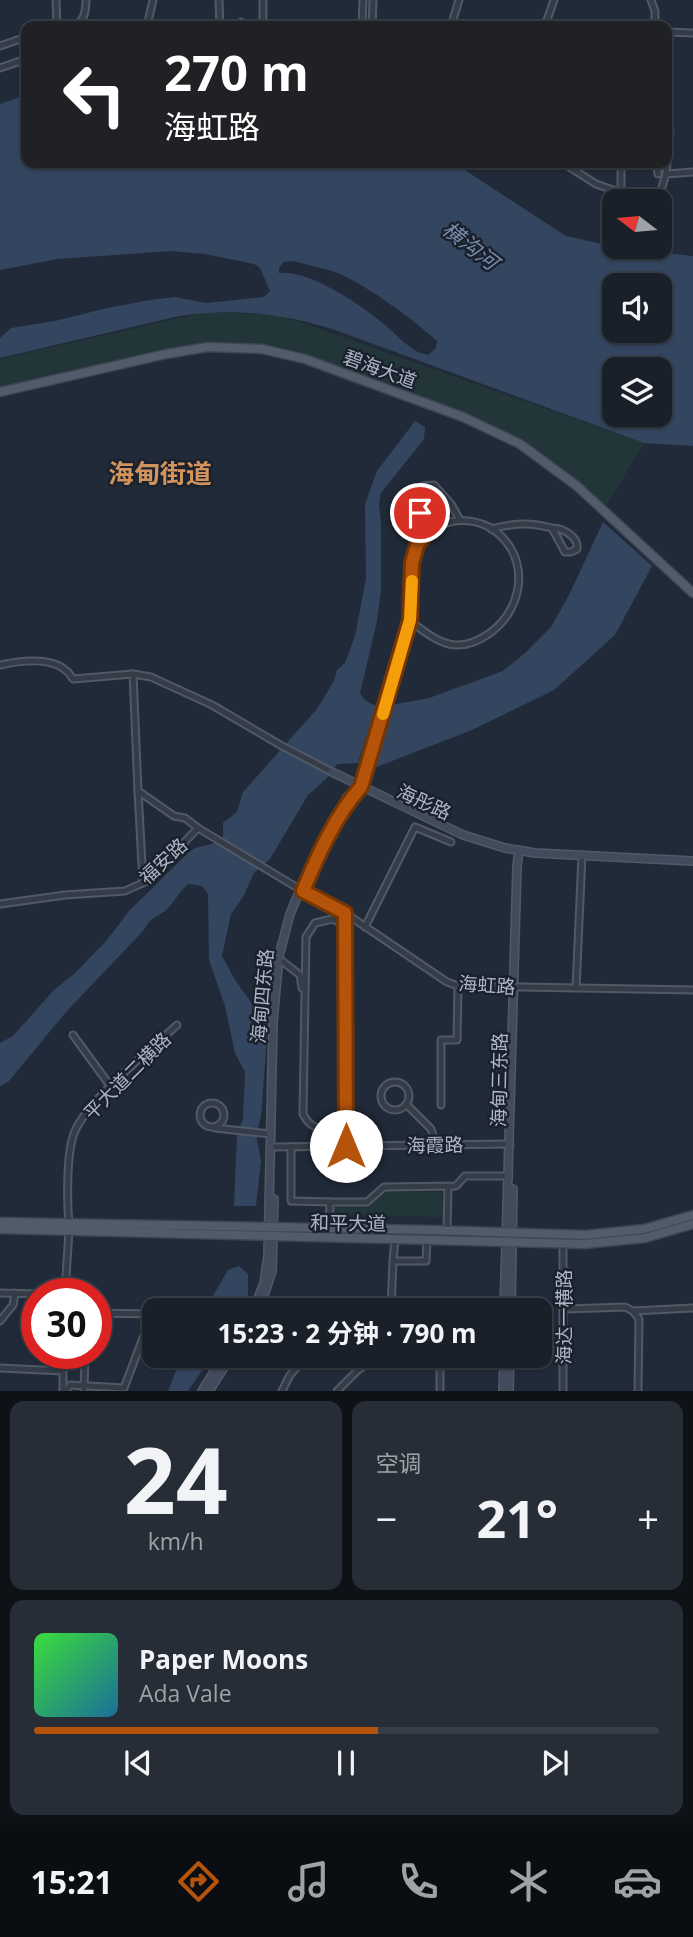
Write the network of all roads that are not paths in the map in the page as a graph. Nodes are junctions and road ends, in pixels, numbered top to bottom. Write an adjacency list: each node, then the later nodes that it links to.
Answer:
1 (56, 0): 11 (street)
2 (86, 0): 12 (street)
3 (153, 0): 13 (street)
4 (219, 0): 14 (street)
5 (263, 0): 15 (street)
6 (363, 0): 16 (street)
7 (373, 0): 17 (street)
8 (459, 0): 18 (street)
9 (554, 0): 19 (street)
10 (651, 0): 20 (street)
11 (57, 21)
12 (81, 21)
13 (148, 21)
14 (220, 21)
15 (263, 21)
16 (362, 21)
17 (372, 21)
18 (453, 21)
19 (546, 21)
20 (655, 21)
21 (672, 32): 22 (street)
22 (693, 33)
23 (21, 39): 24 (street)
24 (0, 46)
25 (21, 61): 26 (street)
26 (0, 68)
27 (570, 168): 34 (street)
28 (621, 168): 35 (street)
29 (657, 168): 32 (street)
30 (667, 168): 33 (street)
31 (693, 172): 33 (street)
32 (658, 174)
33 (666, 174): 36 (street)
34 (607, 189)
35 (621, 189)
36 (661, 189)
37 (0, 391): 42 (main road, 碧海大道)
38 (460, 520): 40 (street); 41 (street); 41 (street)
39 (552, 528): 39 (street); 40 (street)
40 (491, 529): 45 (street)
41 (422, 539): 43 (street)
42 (693, 590)
43 (410, 620): 44 (street); 45 (street)
44 (407, 627): 45 (street); 49 (street)
45 (418, 627)
46 (0, 665): 47 (street)
47 (133, 674): 48 (street); 50 (street)
48 (332, 772): 49 (main road, 海彤路)
49 (361, 787): 53 (main road, 海彤路); 57 (main road, 海甸四东路)
50 (138, 791): 51 (street); 56 (street)
51 (198, 828): 56 (street, 福安路); 57 (street, 福安路)
52 (451, 842): 61 (street)
53 (521, 852): 54 (main road, 海彤路); 64 (main road)
54 (582, 856): 55 (main road, 海彤路); 65 (street)
55 (693, 862)
56 (143, 883): 58 (street, 福安路)
57 (303, 891): 59 (street, 海虹路); 62 (main road, 海甸四东路); 77 (main road, 海甸四东路)
58 (0, 905)
59 (345, 913): 60 (street); 61 (street, 海虹路)
60 (345, 925): 67 (street); 73 (street)
61 (365, 927): 63 (street, 海虹路)
62 (282, 961): 67 (street); 81 (main road, 海甸四东路)
63 (458, 986): 64 (street, 海虹路); 72 (street)
64 (515, 988): 65 (street, 海虹路); 78 (main road); 96 (main road, 海甸三东路)
65 (576, 988): 66 (street, 海虹路)
66 (693, 990)
67 (304, 998): 73 (street)
68 (177, 1025): 70 (street, 平大道二横路)
69 (73, 1035): 70 (street)
70 (111, 1087): 86 (street, 平大道二横路)
71 (406, 1104): 71 (street); 79 (street)
72 (441, 1105)
73 (346, 1113): 80 (street)
74 (224, 1117): 75 (street); 75 (street); 76 (street)
75 (212, 1127): 76 (street)
76 (236, 1130): 77 (street)
77 (271, 1133): 95 (main road, 海甸四东路)
78 (510, 1144): 79 (street, 海霞路); 83 (main road)
79 (436, 1145): 80 (street, 海霞路)
80 (346, 1146): 82 (street, 海霞路)
81 (275, 1147): 82 (street, 海霞路); 95 (main road, 海甸四东路)
82 (291, 1147): 85 (street)
83 (509, 1176): 84 (street); 96 (main road)
84 (449, 1186): 85 (street); 94 (street)
85 (330, 1202): 93 (street)
86 (68, 1210): 90 (street); 91 (street, 平大道二横路)
87 (693, 1215): 96 (main road, 和平大道)
88 (0, 1222): 90 (main road, 和平大道)
89 (693, 1224): 99 (main road, 和平大道)
90 (57, 1227): 91 (main road, 和平大道); 92 (main road, 和平大道); 100 (street)
91 (69, 1227): 95 (main road, 和平大道); 100 (street, 平大道二横路)
92 (0, 1229)
93 (329, 1229): 94 (main road, 和平大道); 95 (main road, 和平大道)
94 (447, 1231): 96 (main road, 和平大道)
95 (271, 1233): 97 (main road, 和平大道); 106 (main road, 海甸四东路); 107 (main road, 海甸四东路)
96 (509, 1237): 98 (main road, 和平大道); 99 (main road, 和平大道); 109 (main road); 110 (main road, 海甸三东路)
97 (395, 1239): 98 (main road, 和平大道); 101 (street)
98 (427, 1240): 101 (street)
99 (564, 1244): 112 (street, 海达一横路)
100 (67, 1245): 102 (street, 平大道二横路)
101 (393, 1261): 108 (street)
102 (66, 1278)
103 (0, 1293): 104 (street)
104 (15, 1293): 105 (street); 116 (street)
105 (21, 1293)
106 (257, 1298)
107 (265, 1298)
108 (391, 1298)
109 (506, 1298)
110 (511, 1298)
111 (693, 1308): 113 (street)
112 (565, 1309): 113 (street); 119 (street, 海达一横路)
113 (634, 1311): 141 (street)
114 (112, 1313): 115 (street)
115 (142, 1314)
116 (0, 1321)
117 (142, 1342): 131 (street)
118 (552, 1350): 119 (street)
119 (564, 1350): 140 (street, 海达一横路)
120 (0, 1368): 129 (street)
121 (216, 1368): 133 (main road)
122 (223, 1368): 134 (main road)
123 (296, 1368): 135 (street)
124 (361, 1368): 136 (street)
125 (440, 1368): 137 (street)
126 (503, 1368): 138 (main road)
127 (510, 1368): 139 (main road)
128 (85, 1369): 130 (street)
129 (63, 1371): 132 (street)
130 (84, 1388): 131 (street); 132 (street)
131 (123, 1389)
132 (65, 1391)
133 (202, 1391)
134 (209, 1391)
135 (282, 1391)
136 (337, 1391)
137 (440, 1391)
138 (503, 1391)
139 (509, 1391)
140 (564, 1391)
141 (638, 1391)

